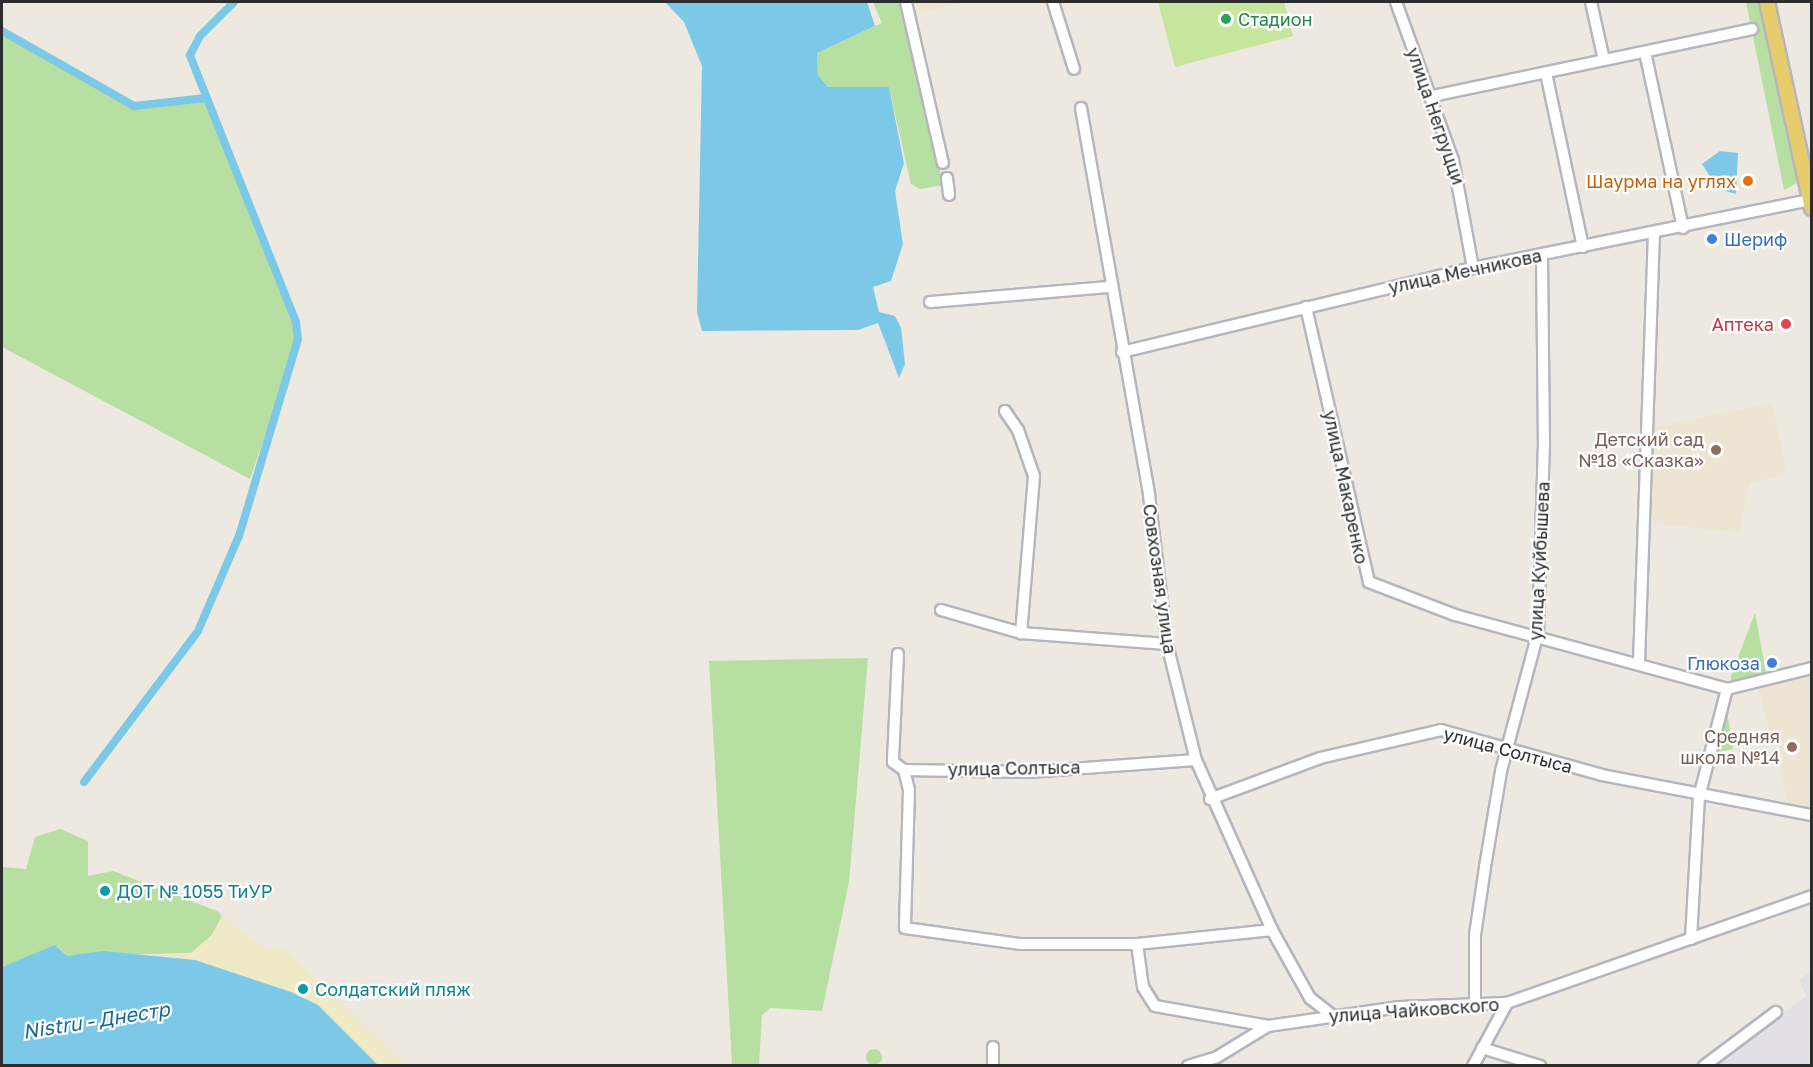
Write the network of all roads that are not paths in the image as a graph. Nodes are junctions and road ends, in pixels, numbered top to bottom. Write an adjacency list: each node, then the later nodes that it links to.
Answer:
1 (906, 2): 13 (street)
2 (1053, 2): 9 (street)
3 (1396, 2): 11 (street, улица Негруцци)
4 (1591, 2): 8 (street)
5 (1767, 2): 16 (main road)
6 (1752, 29): 7 (street)
7 (1645, 52): 8 (street); 17 (street)
8 (1604, 60): 10 (street)
9 (1074, 69)
10 (1546, 73): 11 (street); 19 (street)
11 (1432, 96): 21 (street, улица Негруцци)
12 (1081, 108): 22 (street, Совхозная улица)
13 (944, 163)
14 (947, 178): 15 (street)
15 (949, 195)
16 (1811, 204): 17 (street, улица Мечникова)
17 (1683, 228): 18 (street, улица Мечникова)
18 (1654, 234): 19 (street, улица Мечникова); 32 (street)
19 (1583, 247): 20 (street, улица Мечникова)
20 (1542, 255): 21 (street, улица Мечникова); 29 (street, улица Куйбышева)
21 (1473, 268): 24 (street, улица Мечникова)
22 (1109, 287): 23 (street); 25 (street, Совхозная улица)
23 (930, 302)
24 (1306, 307): 25 (street, улица Мечникова); 29 (street, улица Макаренко)
25 (1122, 352): 30 (street, Совхозная улица)
26 (1005, 411): 28 (street)
27 (941, 610): 28 (street)
28 (1021, 633): 30 (street)
29 (1538, 633): 32 (street, улица Макаренко); 35 (street, улица Куйбышева)
30 (1167, 644): 36 (street, Совхозная улица)
31 (898, 654): 37 (street)
32 (1639, 662): 34 (street, улица Макаренко)
33 (1812, 669): 34 (street)
34 (1727, 689): 38 (street)
35 (1507, 747): 38 (street, улица Солтыса); 39 (street, улица Солтыса); 46 (street, улица Куйбышева)
36 (1196, 760): 37 (street, улица Солтыса); 39 (street, Совхозная улица)
37 (904, 770): 44 (street)
38 (1699, 797): 40 (street, улица Солтыса); 43 (street)
39 (1210, 799): 42 (street, Совхозная улица)
40 (1812, 814)
41 (1812, 896): 43 (street, улица Чайковского)
42 (1272, 930): 44 (street); 48 (street, Совхозная улица)
43 (1691, 939): 45 (street, улица Чайковского)
44 (1137, 944): 49 (street)
45 (1508, 1003): 46 (street, улица Чайковского); 51 (street)
46 (1475, 1006): 48 (street, улица Чайковского)
47 (1776, 1012): 56 (street)
48 (1332, 1015): 49 (street, улица Чайковского)
49 (1268, 1026): 53 (street, улица Чайковского)
50 (993, 1047): 52 (street)
51 (1482, 1048): 54 (street); 55 (street)
52 (993, 1065)
53 (1188, 1065)
54 (1473, 1065)
55 (1540, 1065)
56 (1704, 1065)

